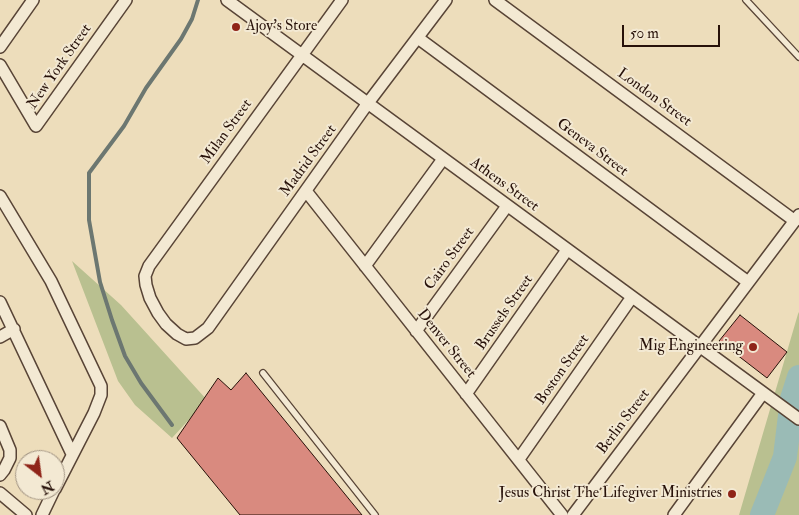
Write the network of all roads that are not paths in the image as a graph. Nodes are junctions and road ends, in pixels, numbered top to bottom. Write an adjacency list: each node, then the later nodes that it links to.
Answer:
1 (33, 0): 9 (street)
2 (126, 0): 12 (street, New York Street)
3 (342, 0): 10 (street, Milan Street)
4 (446, 0): 8 (street, Madrid Street)
5 (495, 0): 18 (street, London Street)
6 (746, 0): 11 (lane)
7 (234, 2): 10 (street, Athens Street)
8 (418, 38): 13 (street, Madrid Street); 21 (street, Geneva Street)
9 (0, 47)
10 (302, 55): 13 (street, Athens Street); 27 (street, Milan Street)
11 (799, 57)
12 (0, 65)
13 (368, 103): 14 (street, Athens Street); 15 (street, Madrid Street)
14 (443, 159): 17 (street, Athens Street); 20 (street)
15 (306, 191): 20 (street, Denver Street); 27 (street, Madrid Street)
16 (0, 196): 34 (street)
17 (507, 206): 19 (street, Athens Street); 25 (street, Cairo Street)
18 (797, 218): 21 (street, Berlin Street)
19 (568, 250): 22 (street, Athens Street); 30 (street, Brussels Street)
20 (364, 266): 25 (street, Denver Street)
21 (748, 282): 28 (street, Berlin Street)
22 (632, 297): 28 (street, Athens Street); 35 (street, Boston Street)
23 (0, 302): 24 (street)
24 (14, 329): 26 (street); 34 (street)
25 (416, 331): 30 (street, Denver Street)
26 (0, 337)
27 (195, 338)
28 (699, 346): 31 (street, Athens Street); 44 (street, Berlin Street)
29 (263, 373): 42 (lane)
30 (466, 394): 35 (street, Denver Street)
31 (766, 396): 32 (street, Athens Street); 45 (street)
32 (799, 419)
33 (0, 426): 37 (street)
34 (72, 454): 36 (street)
35 (519, 459): 43 (street, Denver Street)
36 (65, 469)
37 (0, 475)
38 (0, 493): 40 (street)
39 (50, 500): 41 (street)
40 (26, 515)
41 (42, 515)
42 (375, 515)
43 (562, 515)
44 (573, 515)
45 (674, 515)

